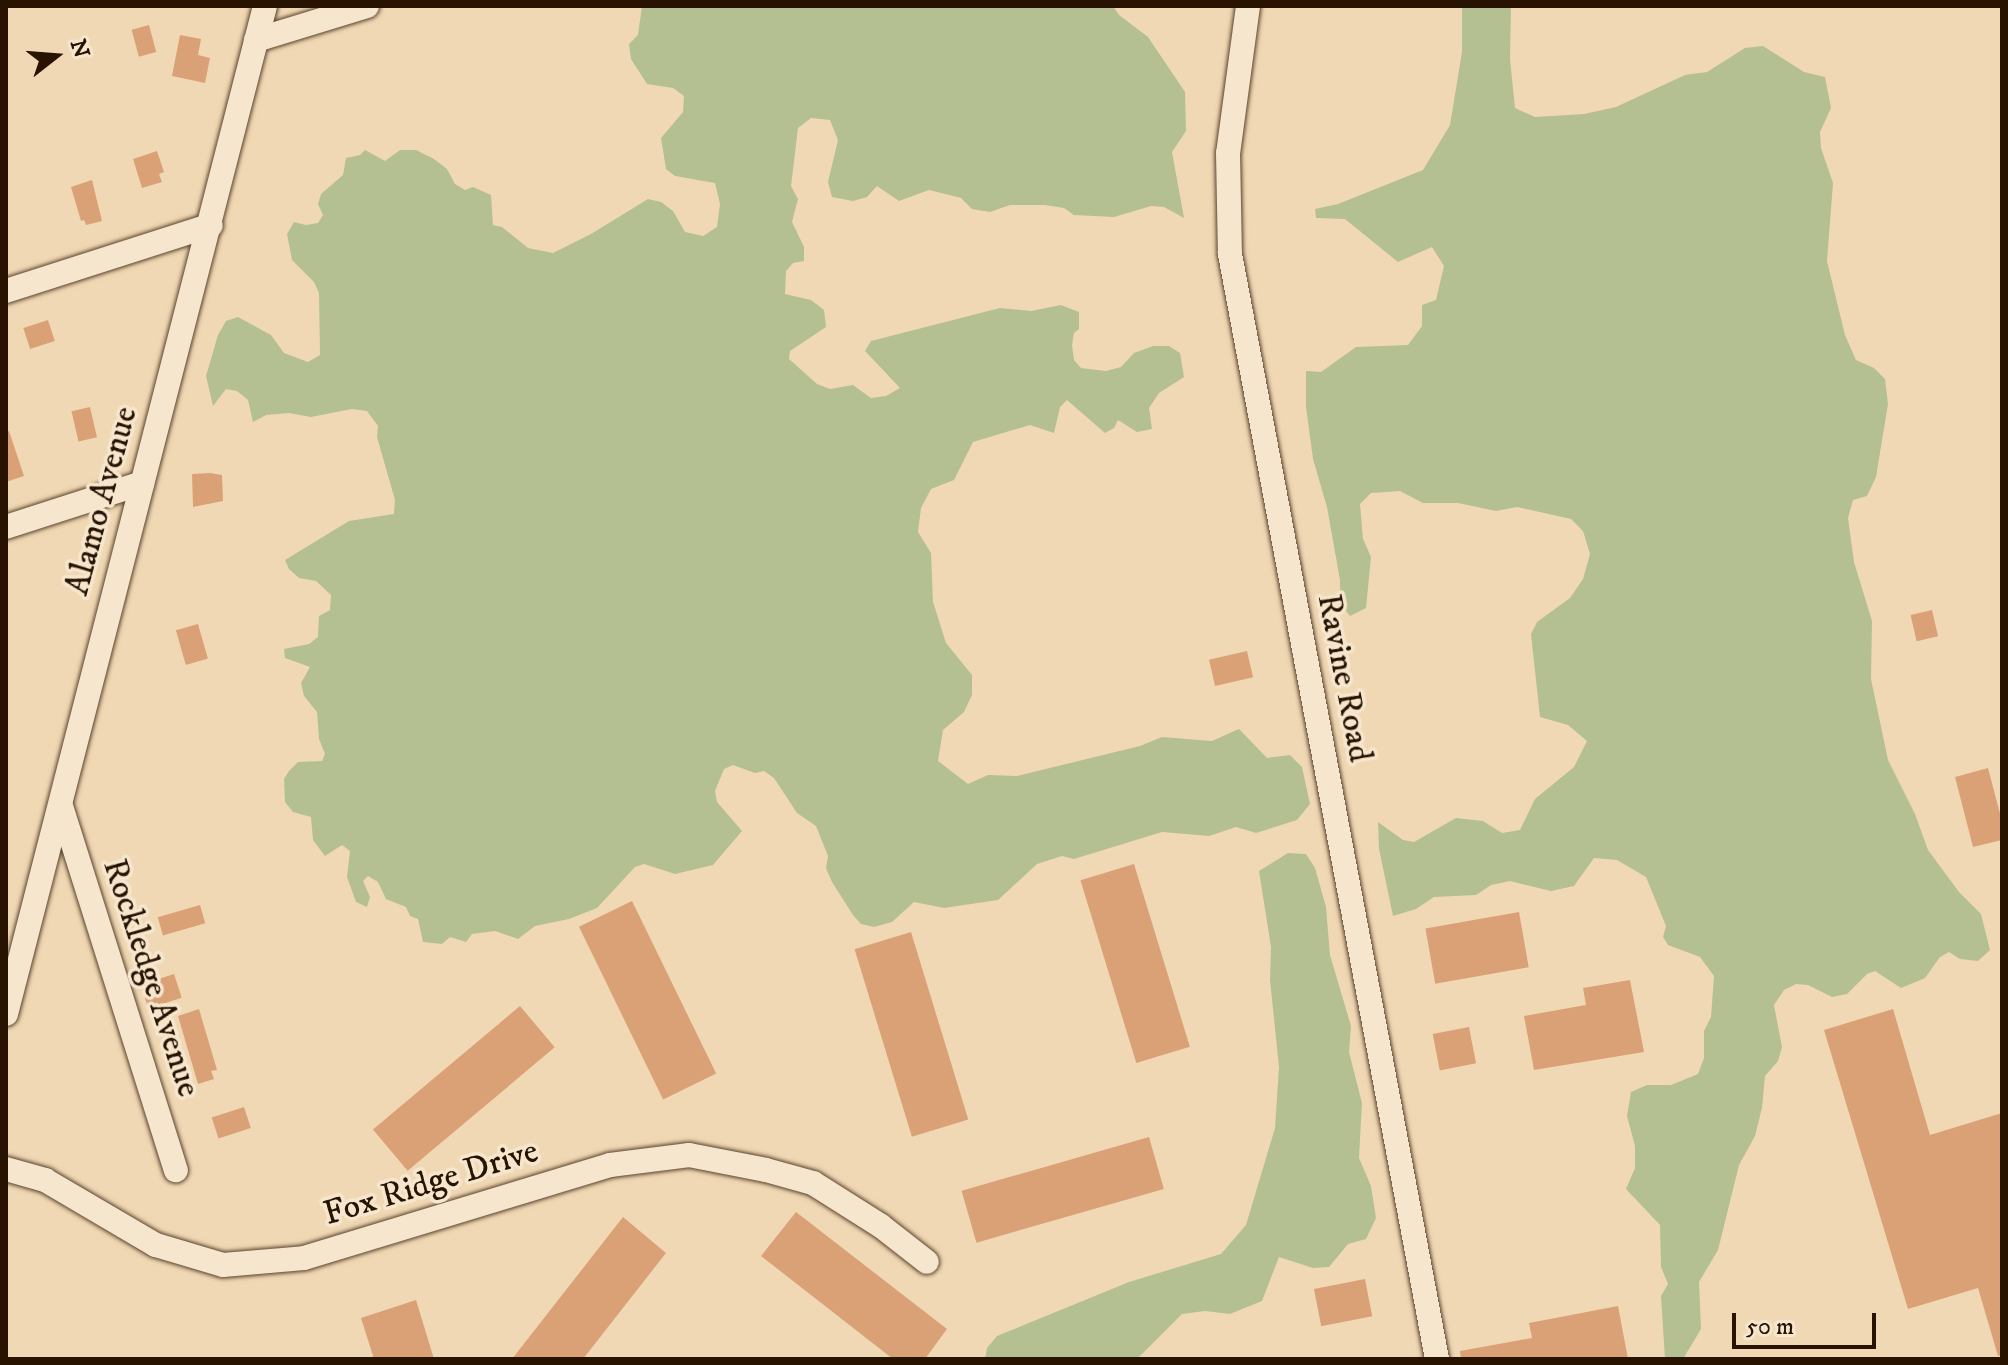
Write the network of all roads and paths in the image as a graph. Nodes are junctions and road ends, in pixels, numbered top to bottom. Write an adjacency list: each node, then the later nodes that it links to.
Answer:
1 (265, 6): 4 (street, Alamo Avenue)
2 (367, 6): 4 (street)
3 (1248, 6): 15 (street, Ravine Road)
4 (256, 40): 5 (street, Alamo Avenue)
5 (211, 225): 6 (street); 7 (street, Alamo Avenue)
6 (6, 291)
7 (142, 483): 8 (street); 9 (street, Alamo Avenue)
8 (6, 527)
9 (61, 806): 10 (street, Alamo Avenue); 13 (street, Rockledge Avenue)
10 (11, 964): 11 (street, Alamo Avenue)
11 (6, 1014)
12 (6, 1169): 14 (street, Fox Ridge Drive)
13 (176, 1170)
14 (927, 1262)
15 (1437, 1359)

